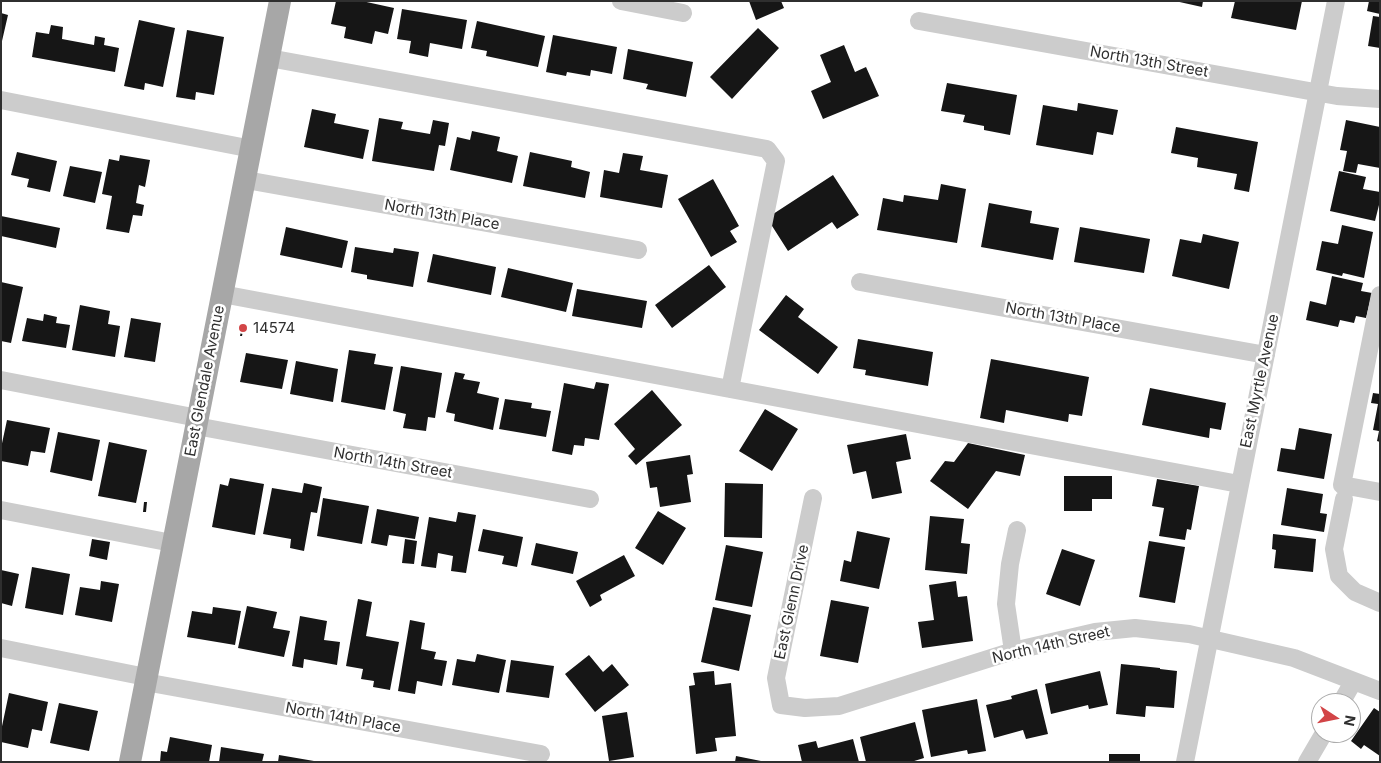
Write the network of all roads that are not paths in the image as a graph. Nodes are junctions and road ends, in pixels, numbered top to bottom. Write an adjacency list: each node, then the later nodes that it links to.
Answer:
1 (280, 1): 6 (main road, East Glendale Avenue)
2 (621, 1): 4 (street)
3 (1336, 1): 7 (street, East Myrtle Avenue)
4 (683, 13)
5 (919, 21): 7 (street, North 13th Street)
6 (269, 58): 10 (main road, East Glendale Avenue); 18 (street)
7 (1318, 92): 8 (street, North 13th Street); 16 (street, East Myrtle Avenue)
8 (1380, 99)
9 (1, 100): 10 (street)
10 (252, 149): 11 (main road, East Glendale Avenue)
11 (246, 180): 12 (street, North 13th Place); 14 (main road, East Glendale Avenue)
12 (638, 250)
13 (860, 282): 16 (street, North 13th Place)
14 (222, 294): 18 (street); 19 (main road, East Glendale Avenue)
15 (1380, 296): 21 (street)
16 (1266, 355): 20 (street, East Myrtle Avenue)
17 (1, 380): 19 (street, North 14th Street)
18 (730, 389): 20 (street)
19 (197, 422): 24 (street, North 14th Street); 27 (main road, East Glendale Avenue)
20 (1239, 484): 29 (street, East Myrtle Avenue)
21 (1380, 492)
22 (813, 498): 36 (street, East Glenn Drive)
23 (1344, 499): 28 (street)
24 (590, 500)
25 (1, 510): 27 (street)
26 (1017, 530): 31 (street)
27 (172, 543): 32 (main road, East Glendale Avenue)
28 (1380, 603)
29 (1210, 639): 31 (street, North 14th Street); 33 (street, North 14th Street); 40 (street, East Myrtle Avenue)
30 (1, 648): 32 (street, North 14th Place)
31 (1013, 651): 36 (street, North 14th Street)
32 (146, 679): 38 (street, North 14th Place); 39 (main road, East Glendale Avenue)
33 (1353, 682): 34 (street, North 14th Street); 35 (street)
34 (1380, 691)
35 (1347, 693)
36 (781, 705)
37 (1318, 743): 41 (street)
38 (541, 754)
39 (130, 762)
40 (1185, 762)
41 (1307, 762)

